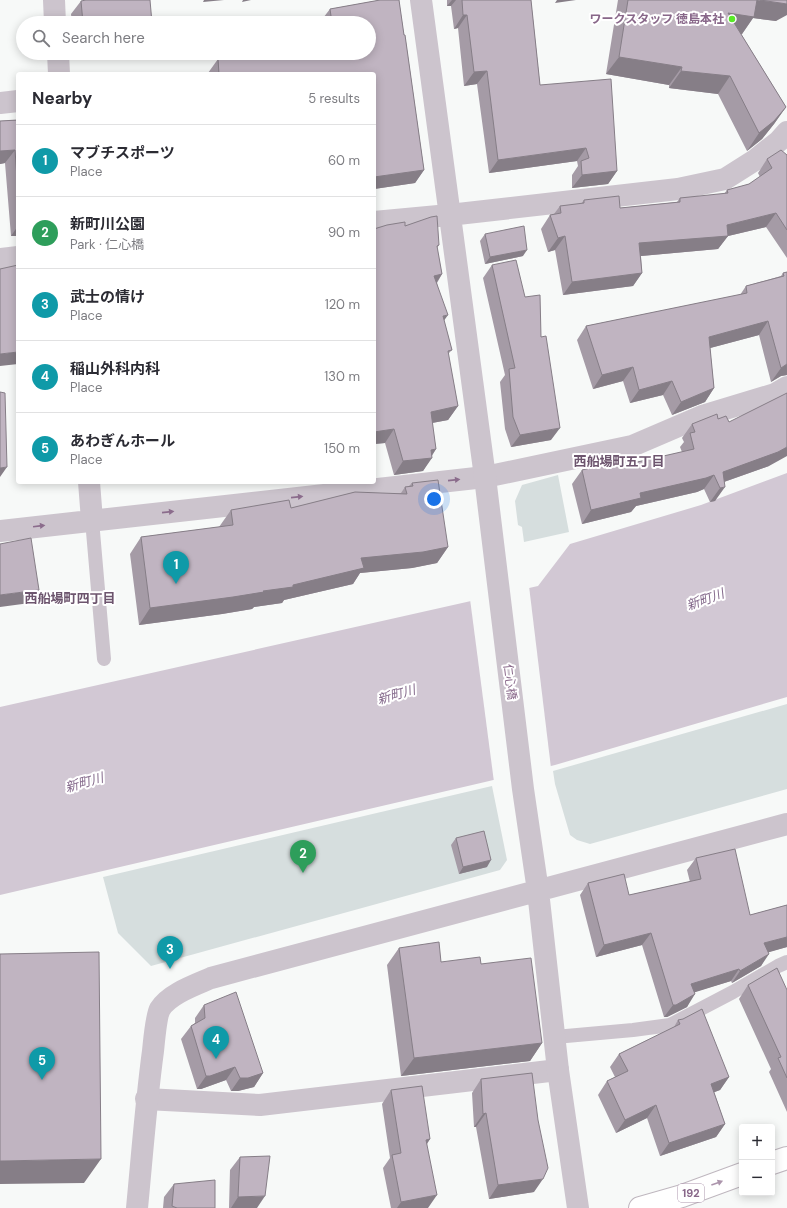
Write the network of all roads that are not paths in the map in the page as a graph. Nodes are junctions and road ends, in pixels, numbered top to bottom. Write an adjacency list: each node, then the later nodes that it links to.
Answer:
1 (54, 0): 3 (street)
2 (421, 0): 9 (street, 仁心橋)
3 (55, 16)
4 (58, 60): 5 (street)
5 (59, 72)
6 (16, 101): 7 (street)
7 (0, 103)
8 (787, 132): 9 (street)
9 (449, 215): 10 (street); 14 (street, 仁心橋)
10 (376, 222)
11 (16, 257): 12 (street)
12 (0, 259)
13 (787, 387): 14 (street)
14 (485, 477): 16 (street, one-way to 14); 20 (street, 仁心橋)
15 (89, 484): 16 (street)
16 (92, 520): 17 (street, one-way to 16); 18 (lane)
17 (0, 531)
18 (104, 659)
19 (787, 824): 20 (street)
20 (538, 891): 22 (street, 仁心橋); 24 (street)
21 (787, 962): 22 (lane)
22 (555, 1037): 23 (street, 仁心橋)
23 (558, 1070): 24 (street); 29 (street, 仁心橋)
24 (146, 1099): 28 (street)
25 (787, 1158): 26 (highway)
26 (775, 1162)
27 (739, 1175): 30 (highway, 192, one-way to 27)
28 (137, 1208)
29 (578, 1208)
30 (640, 1208)

